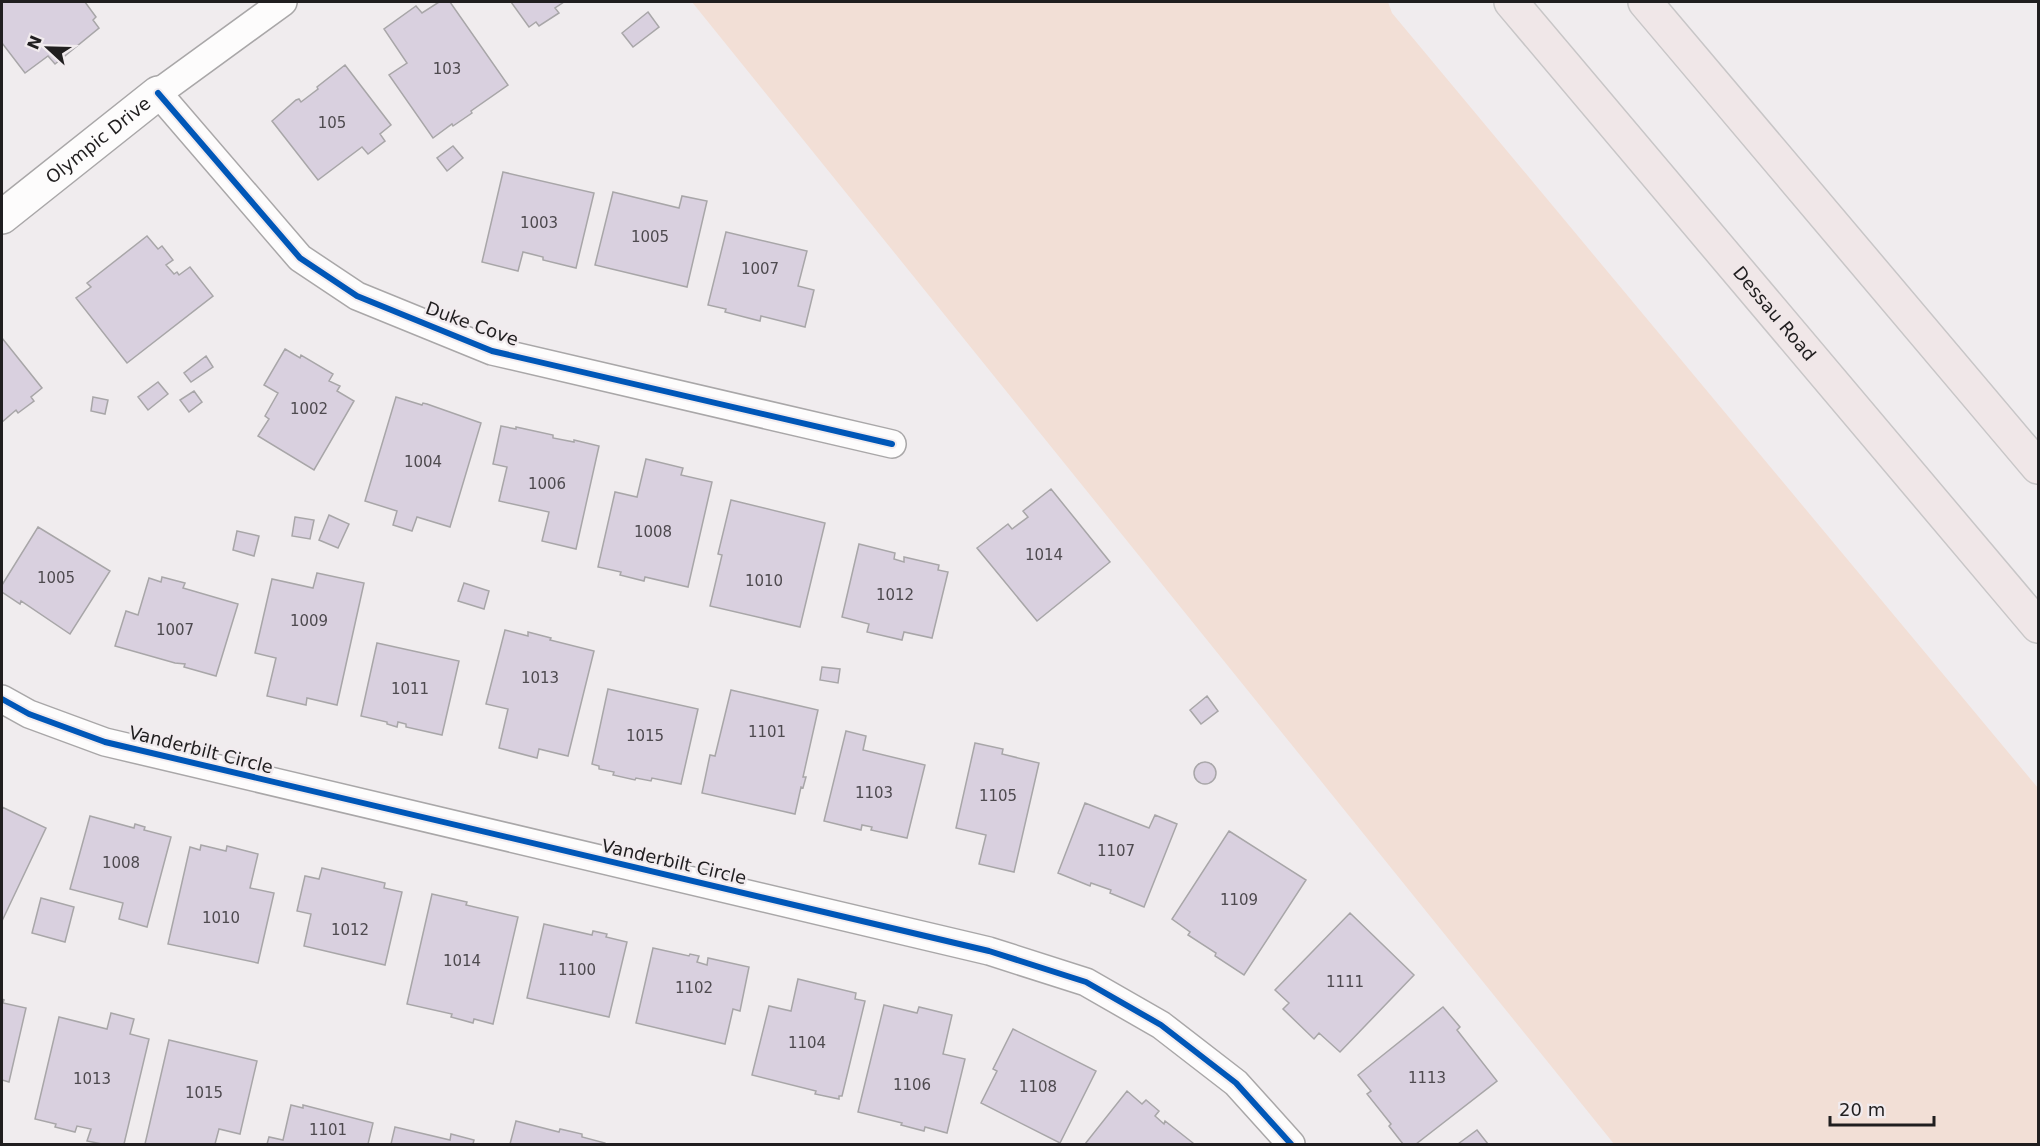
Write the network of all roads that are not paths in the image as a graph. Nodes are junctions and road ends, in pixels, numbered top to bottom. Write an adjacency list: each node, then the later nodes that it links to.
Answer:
1 (283, 2): 4 (street, Olympic Drive)
2 (1510, 2): 8 (main road, Dessau Road)
3 (1645, 2): 7 (main road)
4 (158, 93): 5 (street, Olympic Drive); 6 (street, Duke Cove)
5 (2, 218)
6 (892, 444)
7 (2038, 467)
8 (2038, 626)
9 (2, 699): 10 (street, Vanderbilt Circle)
10 (1292, 1144)

